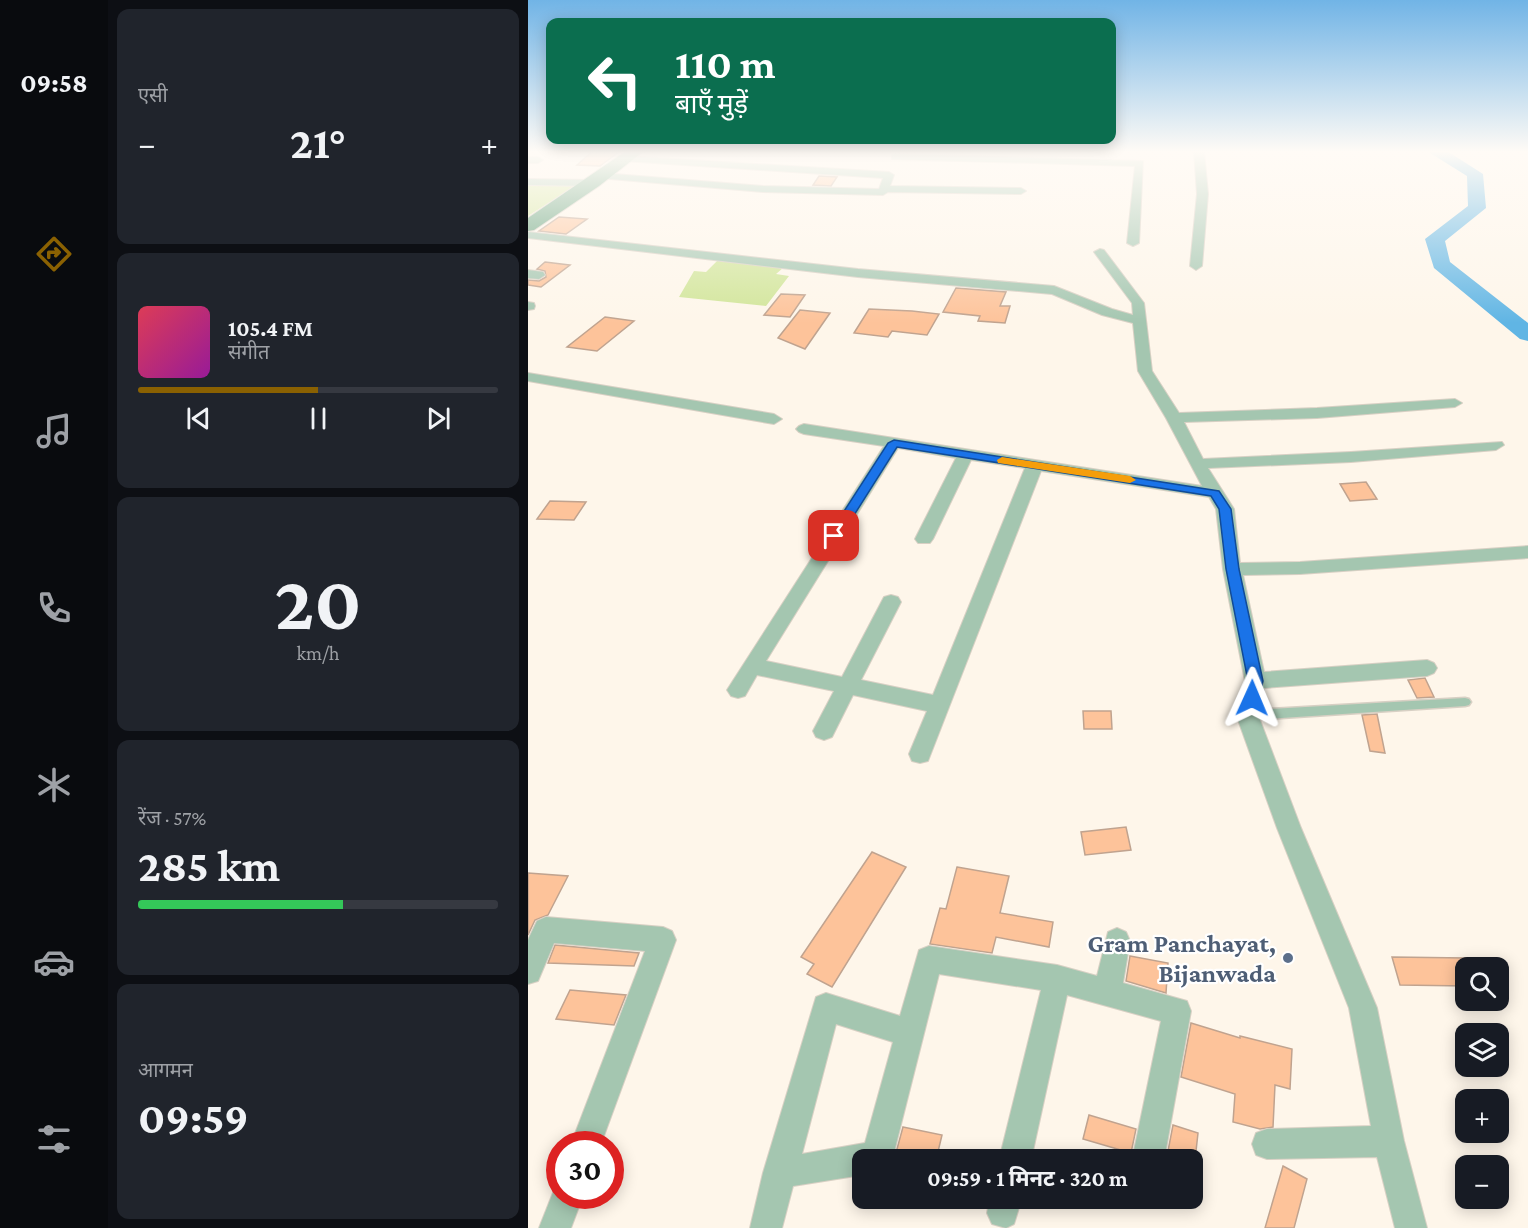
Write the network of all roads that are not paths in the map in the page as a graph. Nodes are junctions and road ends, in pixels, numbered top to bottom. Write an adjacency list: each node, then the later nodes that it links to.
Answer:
1 (556, 208): 4 (main road)
2 (1136, 208): 5 (street)
3 (1202, 208): 7 (street)
4 (530, 226): 8 (street)
5 (1133, 243)
6 (1100, 252): 8 (street)
7 (1196, 266)
8 (1141, 321): 11 (street)
9 (528, 377): 12 (street)
10 (1455, 403): 11 (street)
11 (1174, 418): 17 (street)
12 (774, 419)
13 (804, 429): 14 (street)
14 (894, 443): 16 (street); 24 (street)
15 (1496, 445): 17 (street)
16 (966, 454): 18 (street); 20 (street)
17 (1197, 464): 19 (street)
18 (1035, 465): 19 (street); 30 (street)
19 (1215, 493): 22 (street)
20 (924, 539)
21 (1528, 552): 22 (street)
22 (1232, 569): 26 (street)
23 (891, 602): 27 (street)
24 (752, 666): 27 (street); 28 (street)
25 (1427, 668): 26 (street)
26 (1255, 681): 31 (street)
27 (847, 686): 30 (street); 32 (street)
28 (738, 690)
29 (1466, 702): 31 (lane)
30 (940, 705): 33 (street)
31 (1250, 715): 41 (street)
32 (824, 731)
33 (920, 754)
34 (537, 929): 36 (street); 40 (street)
35 (1117, 941): 38 (street)
36 (528, 970)
37 (1057, 979): 38 (street); 39 (street); 43 (street)
38 (1107, 992): 44 (street)
39 (909, 1033): 45 (street); 45 (street)
40 (591, 1131)
41 (1389, 1141): 42 (street); 49 (street)
42 (1267, 1144)
43 (1018, 1149)
44 (1150, 1149)
45 (779, 1173): 48 (street)
46 (562, 1209): 47 (street)
47 (555, 1228)
48 (766, 1228)
49 (1411, 1228)

